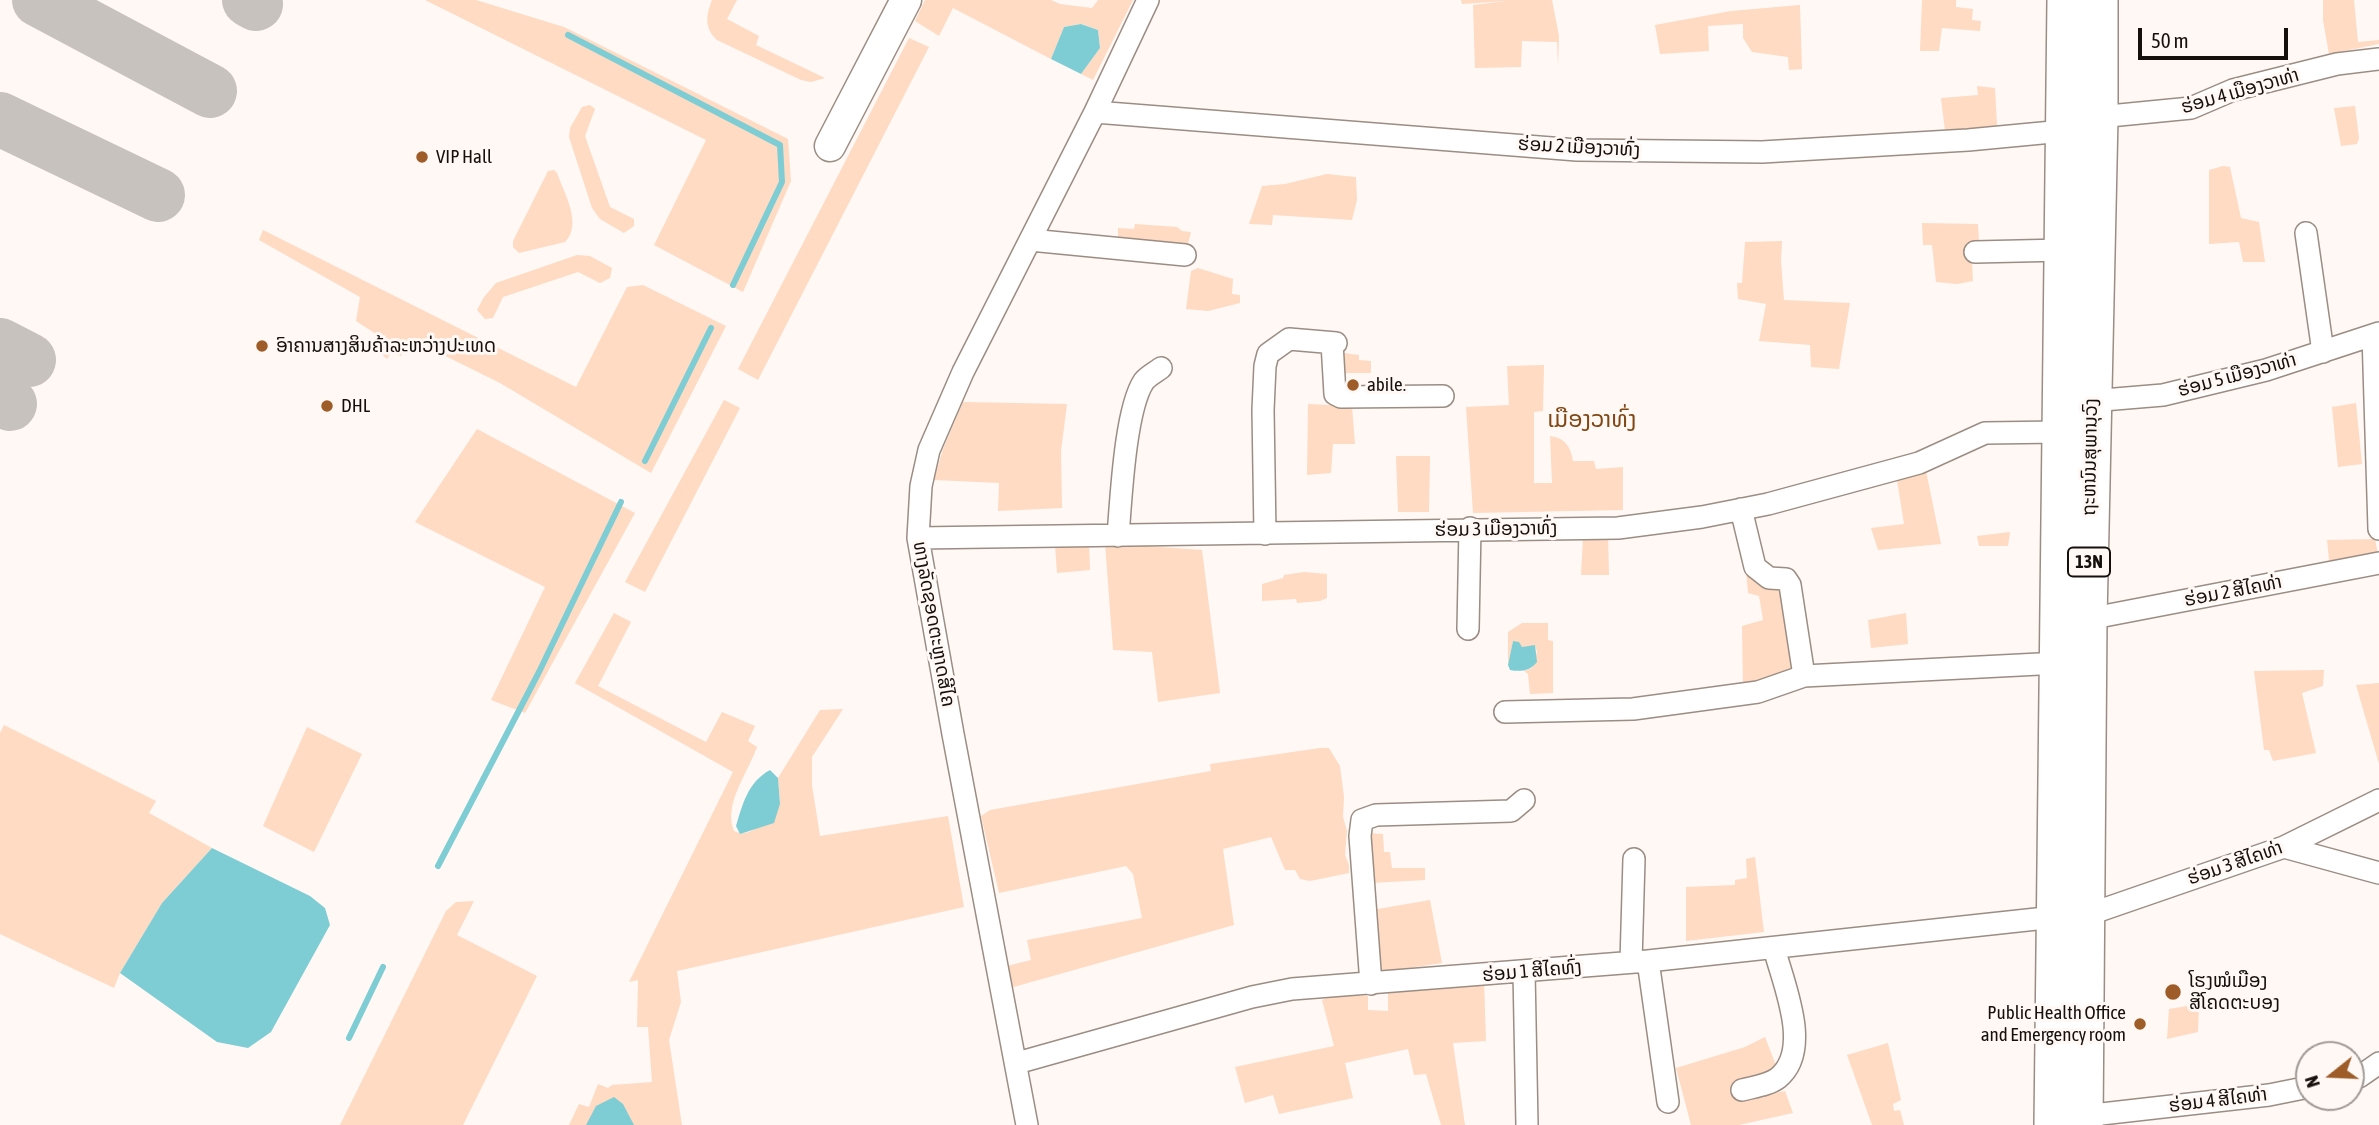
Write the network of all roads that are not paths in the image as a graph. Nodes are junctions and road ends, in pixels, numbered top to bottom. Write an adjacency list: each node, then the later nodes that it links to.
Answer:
1 (888, 0): 7 (street)
2 (906, 0): 7 (street)
3 (1148, 0): 8 (street, ທາງລັດຊອດຕະຫຼາດສີໄຄ)
4 (2066, 0): 10 (highway, ຖະຫນົນສຸພານຸວົງ / 13N)
5 (2099, 0): 9 (highway, ຖະຫນົນສຸພານຸວົງ / 13N)
6 (2379, 58): 9 (street, ຮ່ອມ 4 ເມືອງວາທ່າ)
7 (854, 101): 11 (street)
8 (1095, 112): 10 (street, ຮ່ອມ 2 ເມືອງວາທົ່ງ); 13 (street, ທາງລັດຊອດຕະຫຼາດສີໄຄ)
9 (2099, 117): 21 (highway, ຖະຫນົນສຸພານຸວົງ / 13N)
10 (2063, 131): 14 (highway, ຖະຫນົນສຸພານຸວົງ / 13N)
11 (830, 146)
12 (2306, 233): 18 (street)
13 (1030, 240): 16 (street); 28 (street, ທາງລັດຊອດຕະຫຼາດສີໄຄ)
14 (2063, 250): 15 (street); 22 (highway, ຖະຫນົນສຸພານຸວົງ / 13N)
15 (1975, 252)
16 (1185, 255)
17 (2376, 334): 18 (street, ຮ່ອມ 5 ເມືອງວາທ່າ); 25 (street)
18 (2323, 352): 21 (street, ຮ່ອມ 5 ເມືອງວາທ່າ)
19 (1161, 368): 27 (street)
20 (1443, 396): 26 (street)
21 (2091, 401): 30 (highway, ຖະຫນົນສຸພານຸວົງ / 13N)
22 (2060, 432): 23 (street, ຮ່ອມ 3 ເມືອງວາທົ່ງ); 32 (highway, ຖະຫນົນສຸພານຸວົງ / 13N)
23 (1741, 509): 24 (street, ຮ່ອມ 3 ເມືອງວາທົ່ງ); 33 (street)
24 (1470, 528): 26 (street, ຮ່ອມ 3 ເມືອງວາທົ່ງ); 31 (street)
25 (2379, 529)
26 (1265, 534): 27 (street, ຮ່ອມ 3 ເມືອງວາທົ່ງ)
27 (1118, 536): 28 (street, ຮ່ອມ 3 ເມືອງວາທົ່ງ)
28 (918, 538): 45 (street, ທາງລັດຊອດຕະຫຼາດສີໄຄ)
29 (2379, 563): 30 (street, ຮ່ອມ 2 ສີໄຄທ່າ)
30 (2088, 619): 40 (highway, ຖະຫນົນສຸພານຸວົງ / 13N)
31 (1468, 629)
32 (2059, 663): 33 (street); 40 (highway, ຖະຫນົນສຸພານຸວົງ / 13N)
33 (1804, 676): 34 (street)
34 (1505, 712)
35 (1524, 800): 44 (street)
36 (2379, 800): 37 (street, ຮ່ອມ 3 ສີໄຄທ່າ)
37 (2284, 847): 39 (street); 40 (street, ຮ່ອມ 3 ສີໄຄທ່າ)
38 (1634, 859): 42 (street)
39 (2379, 873)
40 (2071, 916): 41 (street, ຮ່ອມ 1 ສີໄຄທົ່ງ); 49 (highway, ຖະຫນົນສຸພານຸວົງ / 13N)
41 (1774, 948): 42 (street, ຮ່ອມ 1 ສີໄຄທົ່ງ); 46 (street)
42 (1639, 962): 43 (street, ຮ່ອມ 1 ສີໄຄທົ່ງ); 48 (street)
43 (1524, 971): 44 (street, ຮ່ອມ 1 ສີໄຄທົ່ງ); 51 (street)
44 (1371, 984): 45 (street, ຮ່ອມ 1 ສີໄຄທົ່ງ)
45 (1017, 1063): 50 (street, ທາງລັດຊອດຕະຫຼາດສີໄຄ)
46 (1742, 1090)
47 (2295, 1090): 49 (street, ຮ່ອມ 4 ສີໄຄທ່າ)
48 (1668, 1102)
49 (2074, 1122)
50 (1027, 1125)
51 (1528, 1125)

